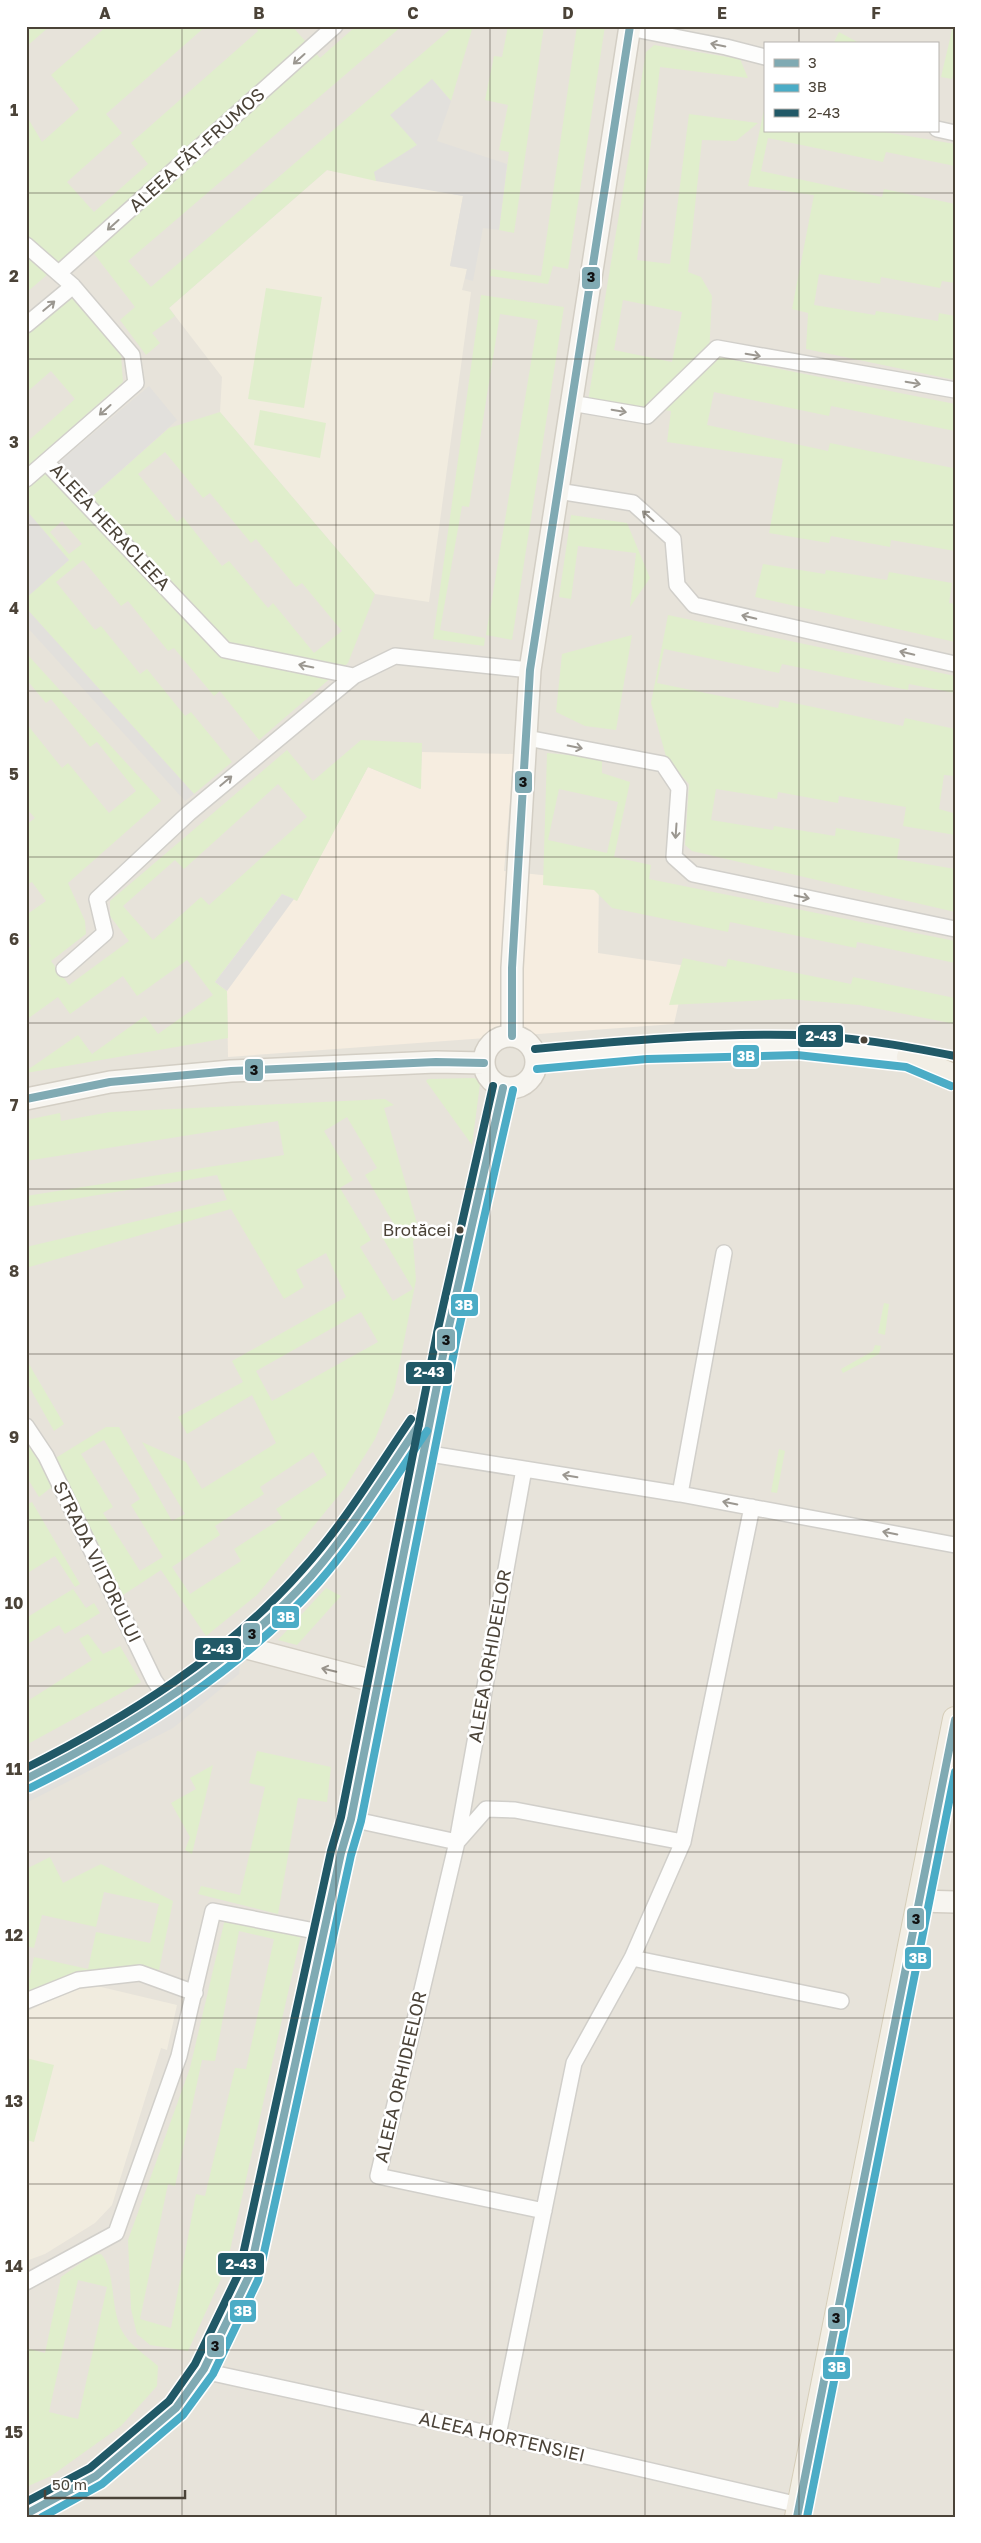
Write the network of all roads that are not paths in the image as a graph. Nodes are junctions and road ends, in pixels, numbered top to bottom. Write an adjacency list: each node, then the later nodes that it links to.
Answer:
1 (335, 26): 7 (street, ALEEA FĂT-FRUMOS, one-way to 7)
2 (629, 27): 3 (street, one-way to 2); 11 (street)
3 (764, 57)
4 (938, 129): 5 (street)
5 (955, 133)
6 (26, 245): 7 (street, ALEEA HERACLEEA)
7 (59, 273): 8 (street, ALEEA HERACLEEA)
8 (73, 286): 9 (street, one-way to 8); 12 (street, ALEEA HERACLEEA, one-way to 12)
9 (26, 325)
10 (955, 390): 11 (street, one-way to 10)
11 (571, 403): 14 (street)
12 (46, 462): 13 (street); 17 (street, ALEEA HERACLEEA, one-way to 12)
13 (26, 479)
14 (558, 491): 15 (street, one-way to 14); 16 (street)
15 (955, 664)
16 (530, 670): 17 (street); 18 (street)
17 (354, 676): 20 (street, one-way to 17)
18 (527, 738): 19 (street, one-way to 19); 21 (street)
19 (955, 929)
20 (64, 969)
21 (512, 1036): 24 (street); 25 (street)
22 (909, 1057): 23 (main road); 24 (street); 26 (street); 27 (main road)
23 (955, 1058)
24 (536, 1059): 28 (street)
25 (484, 1063): 28 (street); 29 (street)
26 (955, 1066)
27 (955, 1077)
28 (503, 1088): 31 (street)
29 (26, 1099)
30 (724, 1253): 35 (street)
31 (435, 1402): 33 (street); 38 (street)
32 (26, 1426): 40 (street, STRADA VIITORULUI)
33 (424, 1453): 34 (street); 39 (street)
34 (524, 1469): 35 (street, one-way to 34); 44 (street, ALEEA ORHIDEELOR)
35 (680, 1494): 36 (street, one-way to 35)
36 (752, 1508): 37 (street, one-way to 36); 45 (street)
37 (955, 1545)
38 (239, 1646): 39 (street, one-way to 38); 40 (street)
39 (376, 1682): 43 (street)
40 (167, 1699): 42 (street)
41 (955, 1719): 46 (main road)
42 (26, 1779)
43 (351, 1819): 44 (street); 48 (street)
44 (457, 1842): 45 (street, ALEEA ORHIDEELOR); 53 (street, ALEEA ORHIDEELOR)
45 (683, 1842): 49 (street)
46 (919, 1901): 47 (street); 57 (main road)
47 (955, 1902)
48 (325, 1933): 50 (street); 55 (street)
49 (632, 1958): 52 (street); 53 (street)
50 (195, 1993): 51 (street); 54 (street)
51 (26, 2001)
52 (842, 2001)
53 (544, 2211): 56 (street)
54 (26, 2282)
55 (204, 2369): 56 (street, ALEEA HORTENSIEI); 58 (street)
56 (498, 2436): 57 (street, ALEEA HORTENSIEI)
57 (798, 2511)
58 (26, 2514)

